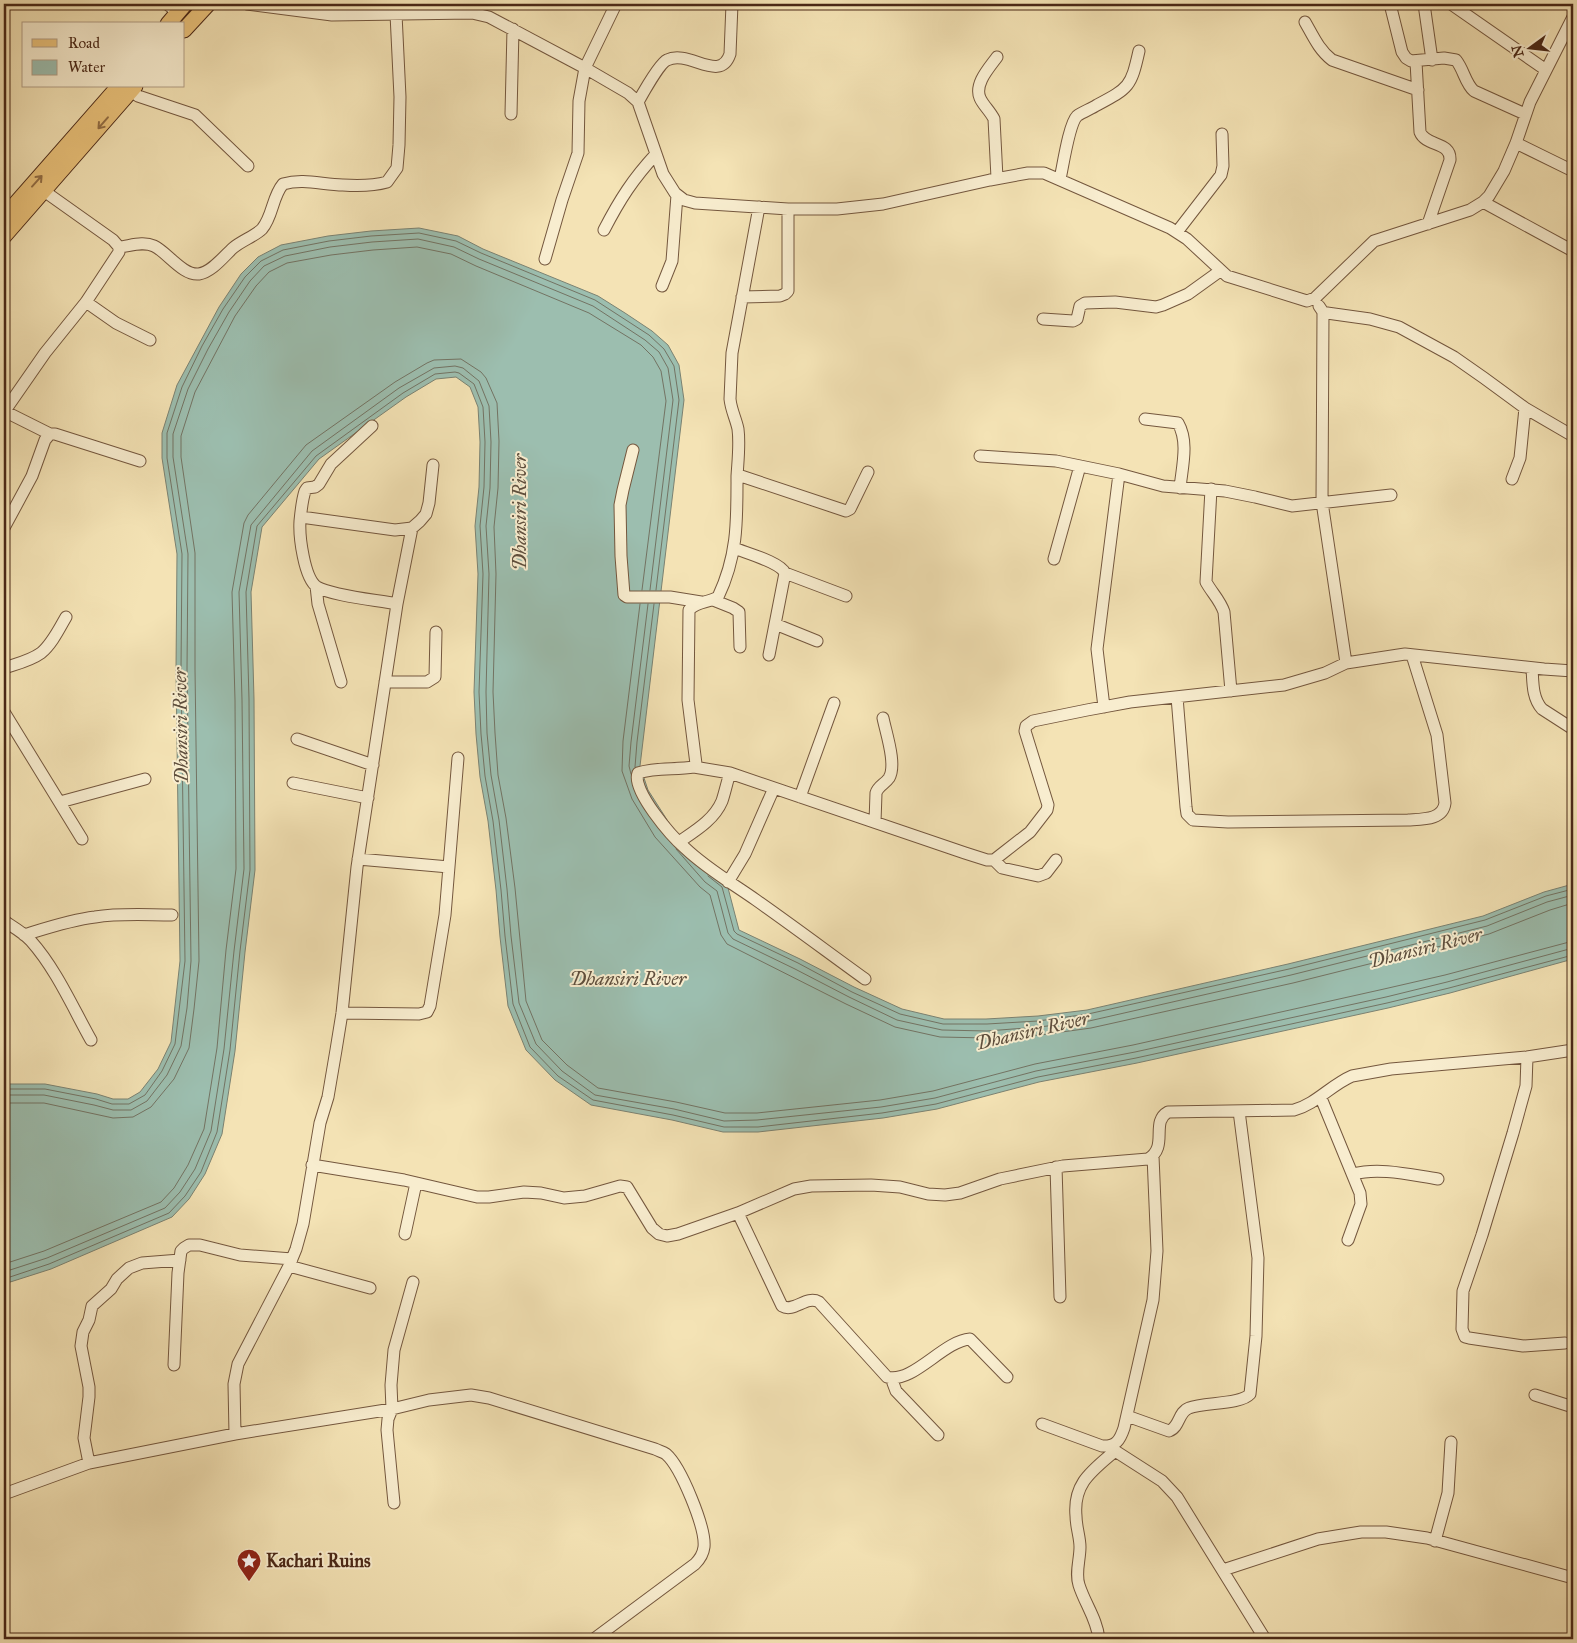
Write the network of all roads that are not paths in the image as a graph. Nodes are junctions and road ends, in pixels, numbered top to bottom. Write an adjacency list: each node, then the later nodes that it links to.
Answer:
1 (208, 4): 12 (main road)
2 (247, 4): 9 (street)
3 (616, 4): 18 (street)
4 (732, 4): 22 (street)
5 (1390, 4): 17 (street)
6 (1424, 4): 16 (street)
7 (1451, 4): 19 (street)
8 (448, 8): 9 (street); 13 (street)
9 (396, 14): 42 (street)
10 (1573, 17): 19 (street)
11 (1305, 22): 21 (street)
12 (185, 29)
13 (513, 29): 18 (street); 23 (street)
14 (1139, 51): 31 (street)
15 (997, 57): 30 (street)
16 (1432, 60): 17 (street); 24 (street)
17 (1416, 62): 21 (street)
18 (586, 68): 22 (street); 44 (street)
19 (1546, 70): 24 (street)
20 (128, 88): 28 (street); 32 (main road, one-way to 32); 37 (main road, one-way to 20)
21 (1418, 90): 38 (street)
22 (638, 102): 27 (street)
23 (511, 114)
24 (1525, 114): 26 (street)
25 (1222, 134): 40 (street)
26 (1516, 143): 29 (street); 34 (street)
27 (656, 154): 33 (street); 39 (street)
28 (248, 166)
29 (1573, 171)
30 (997, 178): 31 (street); 36 (street)
31 (1060, 179): 40 (street)
32 (44, 190): 41 (main road); 42 (street)
33 (677, 195): 35 (street); 46 (street)
34 (1483, 202): 38 (street); 43 (street)
35 (759, 207): 36 (street); 47 (street)
36 (788, 209): 47 (street)
37 (4, 217)
38 (1428, 224): 48 (street)
39 (604, 230)
40 (1177, 232): 45 (street)
41 (4, 236)
42 (119, 247): 49 (street)
43 (1573, 251)
44 (545, 259)
45 (1220, 271): 48 (street); 51 (street)
46 (662, 286)
47 (742, 297): 66 (street)
48 (1315, 298): 50 (street)
49 (86, 302): 52 (street); 54 (street)
50 (1323, 312): 53 (street); 71 (street)
51 (1043, 319)
52 (150, 340)
53 (1525, 408): 58 (street); 67 (street)
54 (4, 411): 57 (street)
55 (1145, 419): 68 (street)
56 (372, 426): 72 (street)
57 (50, 434): 61 (street); 73 (street)
58 (1573, 436)
59 (633, 450): 80 (street)
60 (980, 456): 63 (street)
61 (140, 460)
62 (433, 465): 74 (street)
63 (1080, 466): 65 (street); 76 (street)
64 (868, 472): 66 (street)
65 (1119, 474): 68 (street); 98 (street)
66 (738, 475): 75 (street)
67 (1512, 479)
68 (1180, 488): 69 (street)
69 (1211, 489): 71 (street); 95 (street)
70 (1391, 495): 71 (street)
71 (1322, 502): 89 (street)
72 (300, 517): 74 (street); 78 (street)
73 (4, 528)
74 (412, 528): 81 (street)
75 (734, 548): 77 (street); 80 (street)
76 (1054, 559)
77 (785, 573): 79 (street); 83 (street)
78 (316, 586): 81 (street); 93 (street)
79 (846, 596)
80 (707, 601): 86 (street); 105 (street)
81 (396, 604): 94 (street)
82 (66, 617): 90 (street)
83 (775, 624): 85 (street); 87 (street)
84 (436, 632): 94 (street)
85 (817, 641)
86 (740, 647)
87 (769, 655)
88 (1412, 655): 89 (street); 91 (street); 96 (street)
89 (1346, 663): 95 (street)
90 (4, 668)
91 (1532, 668): 92 (street); 101 (street)
92 (1573, 671)
93 (342, 682)
94 (385, 682): 104 (street)
95 (1231, 691): 96 (street)
96 (1177, 697): 98 (street)
97 (834, 703): 110 (street)
98 (1104, 707): 117 (street)
99 (4, 712): 112 (street)
100 (883, 718): 113 (street)
101 (1573, 729)
102 (296, 739): 104 (street)
103 (458, 758): 119 (street)
104 (373, 765): 111 (street)
105 (694, 767): 106 (street); 115 (street)
106 (730, 774): 109 (street); 115 (street)
107 (146, 779): 112 (street)
108 (293, 783): 111 (street)
109 (774, 788): 110 (street); 120 (street)
110 (800, 797): 113 (street)
111 (368, 798): 116 (street)
112 (60, 802): 114 (street)
113 (875, 822): 117 (street)
114 (82, 839)
115 (679, 842): 120 (street)
116 (358, 860): 119 (street); 125 (street)
117 (994, 860): 118 (street)
118 (1056, 860)
119 (449, 866): 125 (street)
120 (728, 882): 124 (street)
121 (172, 915): 123 (street)
122 (4, 921): 123 (street)
123 (24, 935): 126 (street)
124 (865, 979)
125 (342, 1013): 132 (street)
126 (91, 1040)
127 (1573, 1050): 128 (street)
128 (1527, 1057): 129 (street); 145 (street)
129 (1321, 1098): 130 (street); 134 (street)
130 (1239, 1111): 131 (street); 152 (street)
131 (1153, 1156): 133 (street); 152 (street)
132 (312, 1165): 136 (street); 141 (street)
133 (1056, 1168): 137 (street); 144 (street)
134 (1353, 1174): 135 (street); 139 (street)
135 (1438, 1179)
136 (416, 1183): 137 (street); 138 (street)
137 (738, 1213): 148 (street)
138 (405, 1234)
139 (1348, 1240)
140 (180, 1260): 141 (street); 146 (street); 158 (street)
141 (290, 1263): 143 (street); 154 (street)
142 (413, 1282): 151 (street)
143 (370, 1288)
144 (1060, 1297)
145 (1565, 1343)
146 (174, 1365)
147 (1007, 1377): 148 (street)
148 (894, 1379): 155 (street)
149 (1535, 1395): 150 (street)
150 (1573, 1406)
151 (392, 1409): 154 (street); 160 (street); 164 (street)
152 (1127, 1416): 157 (street)
153 (1042, 1424): 157 (street)
154 (235, 1434): 158 (street)
155 (938, 1435)
156 (1451, 1442): 161 (street)
157 (1112, 1449): 162 (street); 165 (street)
158 (88, 1463): 159 (street)
159 (4, 1494)
160 (394, 1502)
161 (1436, 1541): 162 (street); 163 (street)
162 (1223, 1570): 166 (street)
163 (1573, 1578)
164 (594, 1639)
165 (1099, 1639)
166 (1265, 1639)

